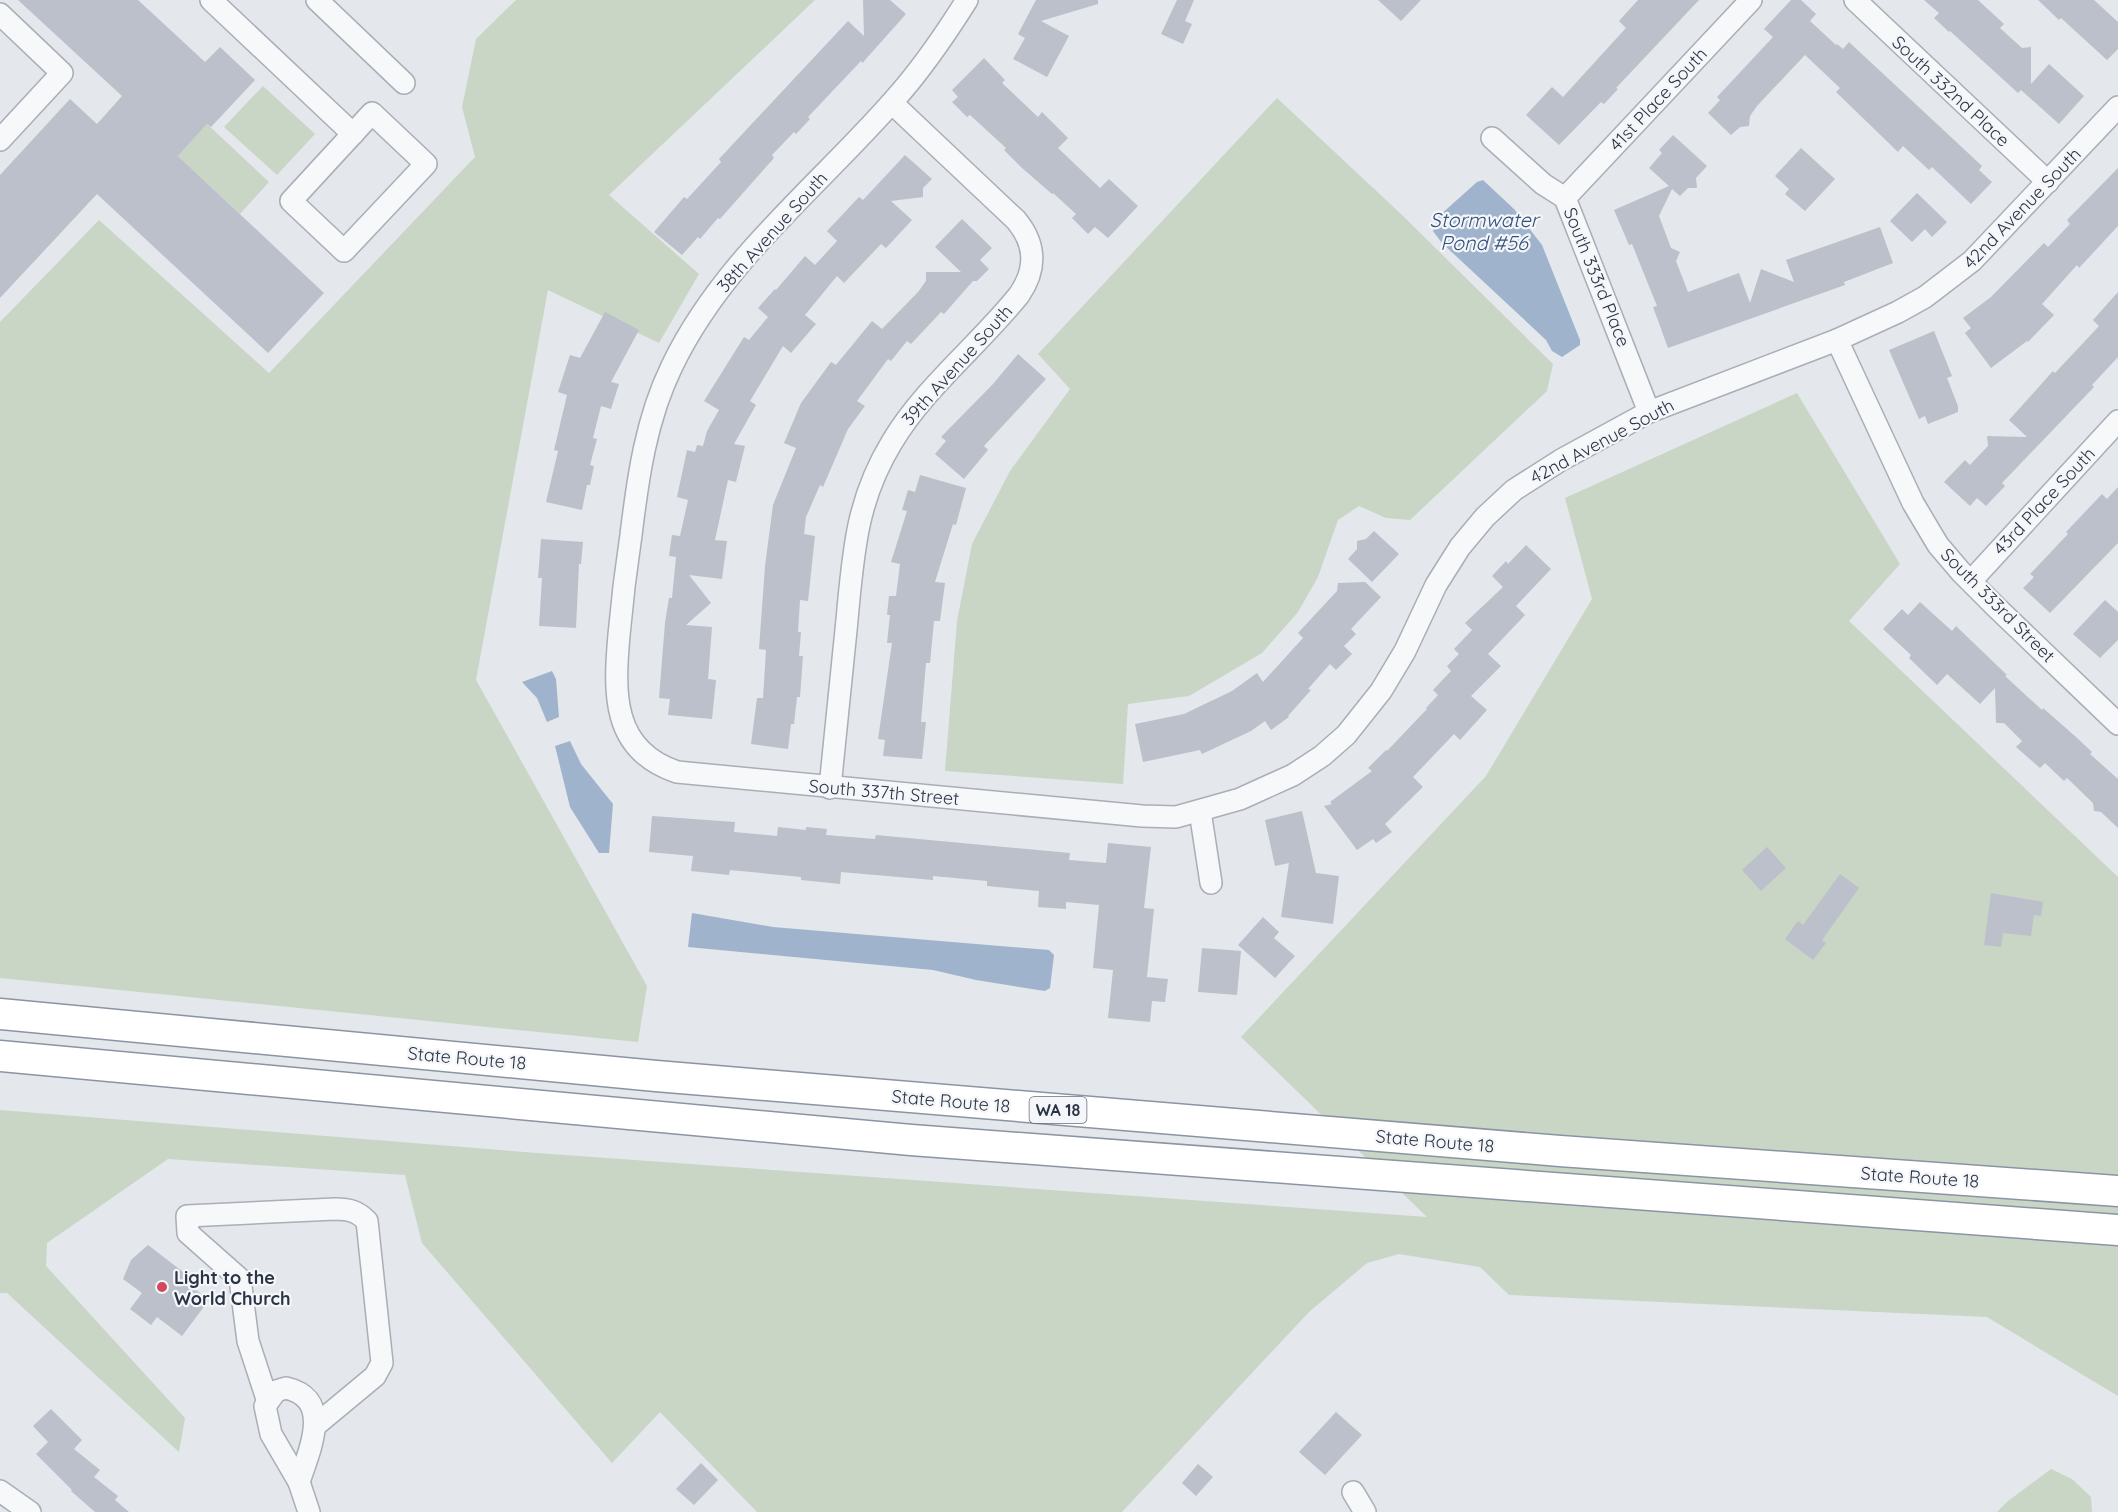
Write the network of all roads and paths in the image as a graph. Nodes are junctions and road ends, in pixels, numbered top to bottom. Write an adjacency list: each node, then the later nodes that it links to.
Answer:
1 (211, 0): 10 (street)
2 (316, 0): 7 (street)
3 (966, 0): 8 (street, 38th Avenue South)
4 (1751, 0): 14 (street, 41st Place South)
5 (1855, 0): 13 (street, South 332nd Place)
6 (0, 14): 12 (street)
7 (404, 82)
8 (892, 103): 20 (street, 38th Avenue South); 21 (street, 39th Avenue South)
9 (2118, 107): 13 (street, 42nd Avenue South)
10 (353, 134): 10 (street)
11 (1492, 138): 14 (street, South 333rd Place)
12 (0, 140)
13 (2048, 182): 15 (street, 42nd Avenue South)
14 (1565, 198): 16 (street, South 333rd Place)
15 (1837, 340): 16 (street, 42nd Avenue South); 18 (street, South 333rd Street)
16 (1649, 411): 22 (street, 42nd Avenue South)
17 (2118, 421): 18 (street, 43rd Place South)
18 (1971, 581): 19 (street, South 333rd Street)
19 (2117, 721)
20 (635, 743): 21 (street, South 337th Street)
21 (830, 788): 23 (street, South 337th Street)
22 (1200, 811): 23 (street, 42nd Avenue South); 24 (street)
23 (1142, 816)
24 (1211, 883)
25 (0, 1014): 27 (highway, State Route 18 / WA 18)
26 (0, 1056): 28 (highway, State Route 18 / WA 18)
27 (2118, 1191)
28 (2118, 1230)
29 (268, 1402): 30 (street); 30 (street); 31 (street)
30 (316, 1425): 31 (street)
31 (299, 1482): 35 (street)
32 (0, 1491): 34 (street)
33 (1353, 1492): 36 (street)
34 (30, 1512)
35 (309, 1512)
36 (1365, 1512)

